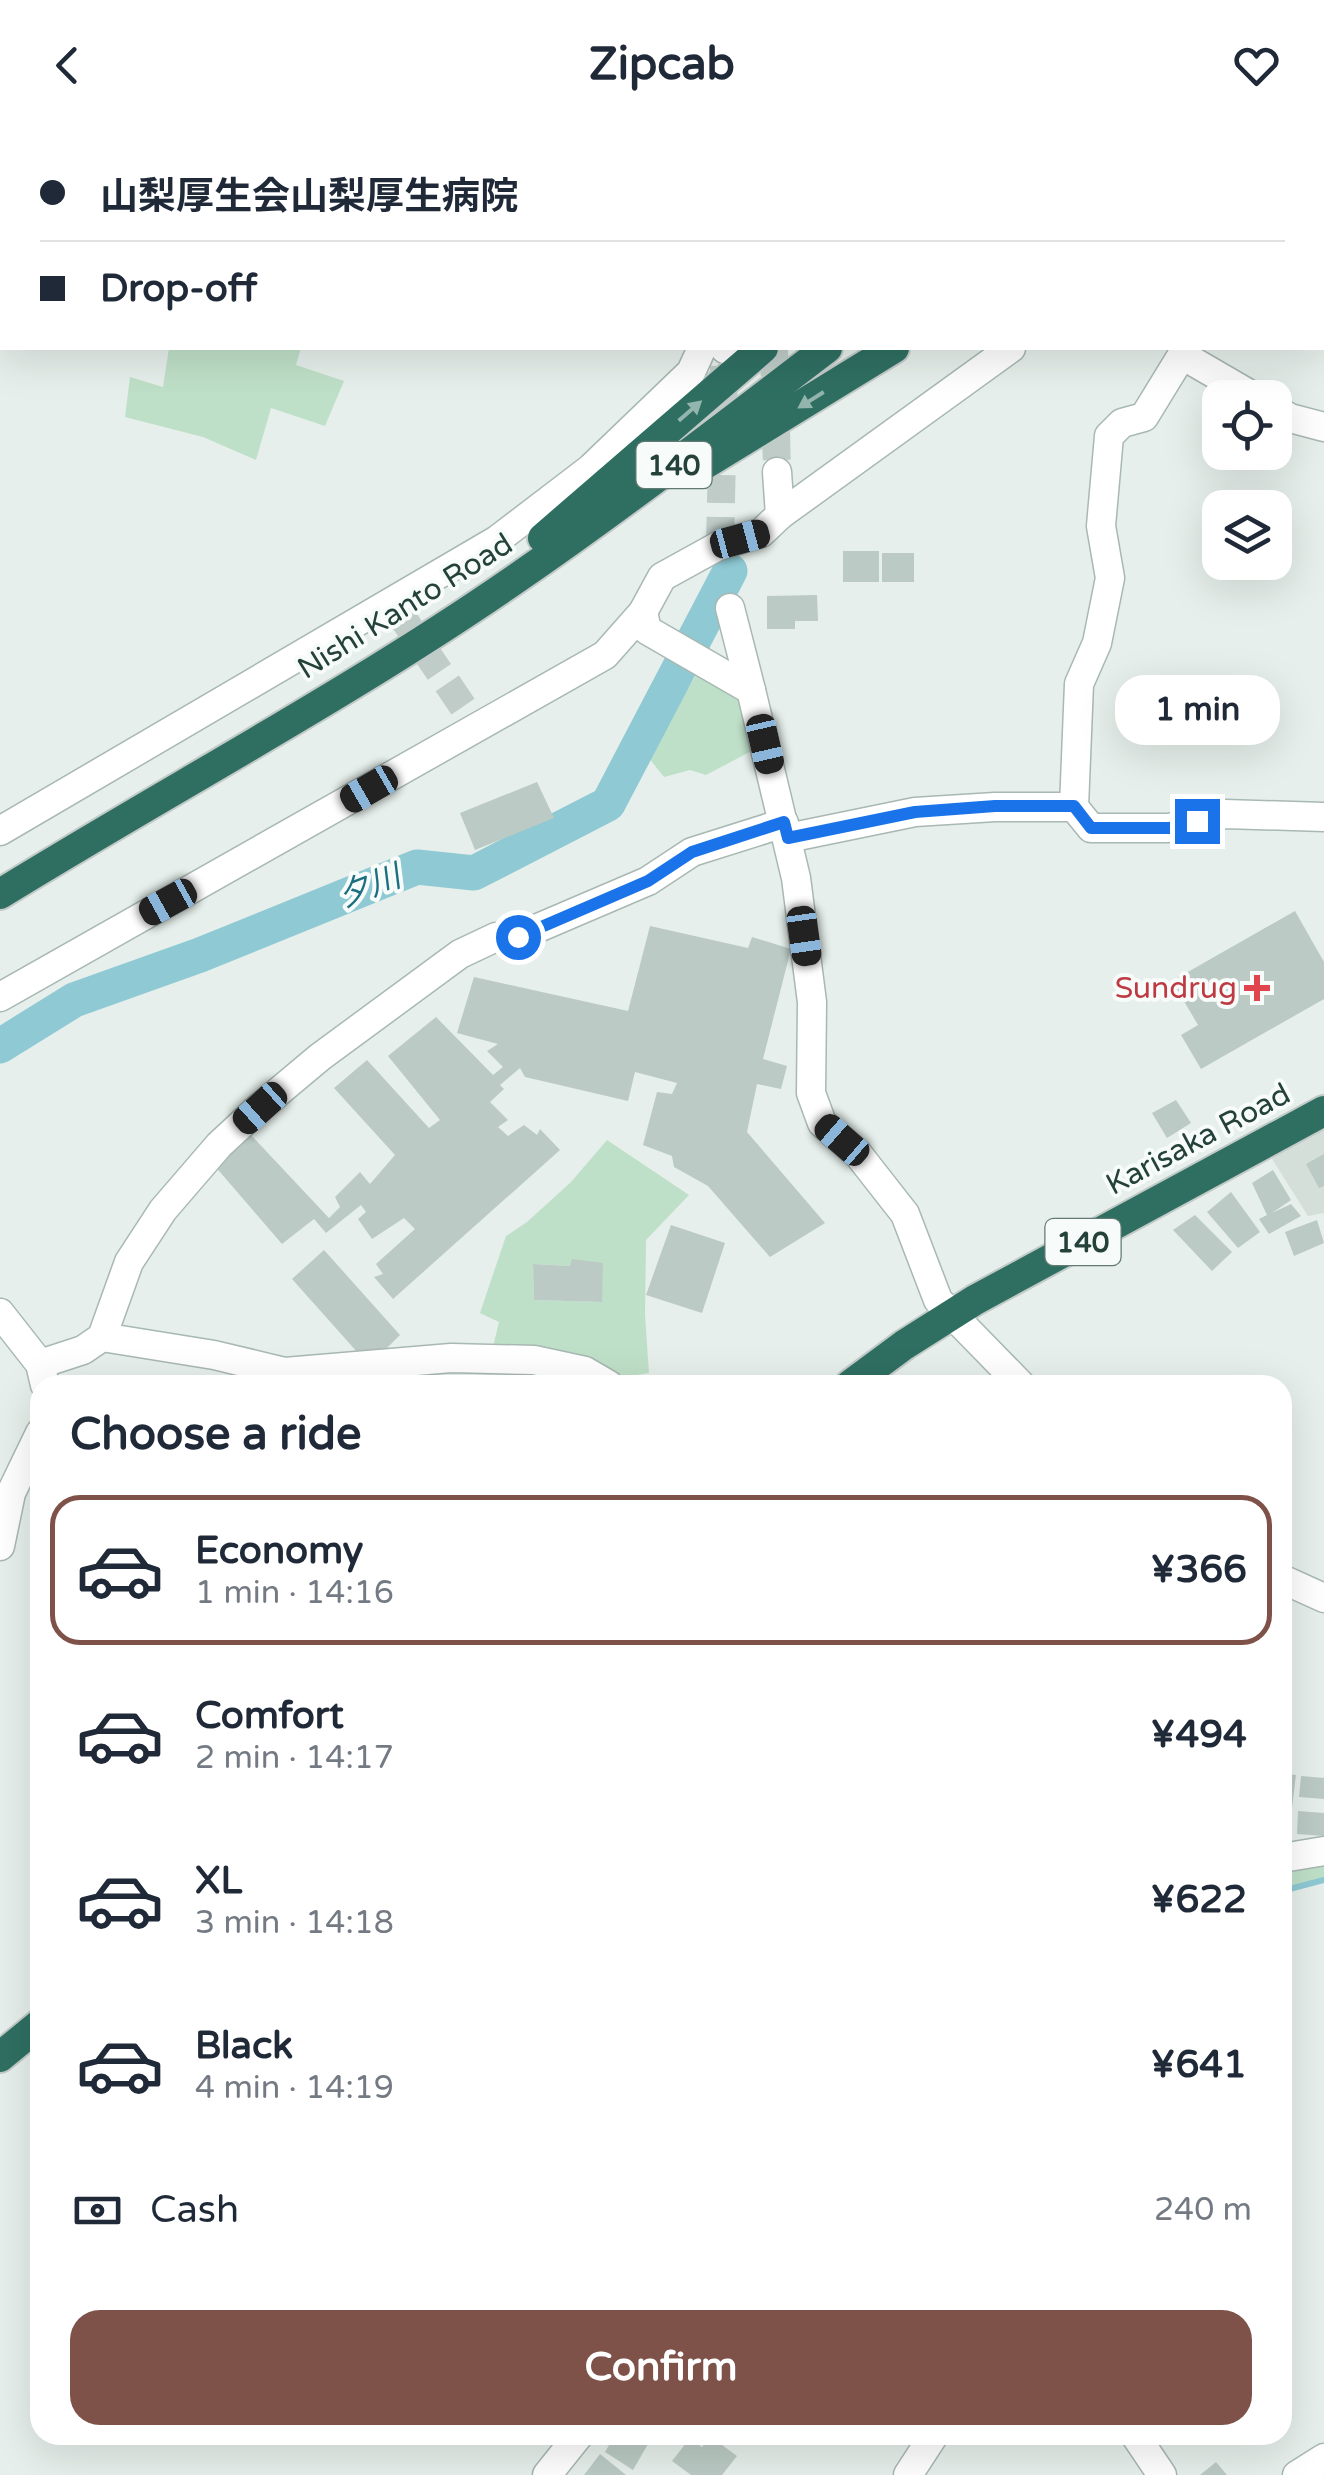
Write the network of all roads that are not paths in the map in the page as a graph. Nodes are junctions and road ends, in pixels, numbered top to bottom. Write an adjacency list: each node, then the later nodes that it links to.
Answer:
1 (715, 350): 19 (street)
2 (762, 350): 15 (highway, one-way to 2)
3 (824, 350): 11 (highway, Nishi Kanto Road / 140)
4 (891, 350): 11 (highway, one-way to 11)
5 (1004, 350): 10 (street)
6 (1226, 380): 16 (street)
7 (1292, 419): 8 (street)
8 (1324, 427)
9 (777, 472): 10 (street)
10 (770, 524): 13 (street)
11 (517, 578): 15 (highway, Nishi Kanto Road / 140)
12 (730, 608): 14 (street)
13 (643, 612): 14 (street); 21 (street)
14 (751, 690): 18 (street)
15 (220, 762): 20 (highway, Nishi Kanto Road / 140)
16 (1074, 806): 17 (street); 18 (street)
17 (1324, 816)
18 (786, 830): 24 (street); 25 (street)
19 (0, 831)
20 (0, 894)
21 (0, 997)
22 (1324, 1111): 24 (highway, Karisaka Road / 140)
23 (0, 1313): 26 (street)
24 (952, 1315): 30 (highway, Karisaka Road / 140); 31 (street)
25 (102, 1337): 26 (street); 27 (street)
26 (43, 1374)
27 (276, 1375)
28 (319, 1375): 29 (street)
29 (591, 1375)
30 (864, 1375)
31 (1011, 1375)
32 (30, 1454): 33 (street)
33 (0, 1546)
34 (1292, 1584): 35 (street)
35 (1324, 1598)
36 (1324, 1851): 37 (street)
37 (1292, 1856)
38 (30, 2032): 39 (highway)
39 (0, 2057)
40 (570, 2445): 44 (street)
41 (928, 2445): 45 (street)
42 (1142, 2445): 46 (street)
43 (1324, 2458): 47 (street)
44 (547, 2475)
45 (908, 2475)
46 (1162, 2475)
47 (1297, 2475)

